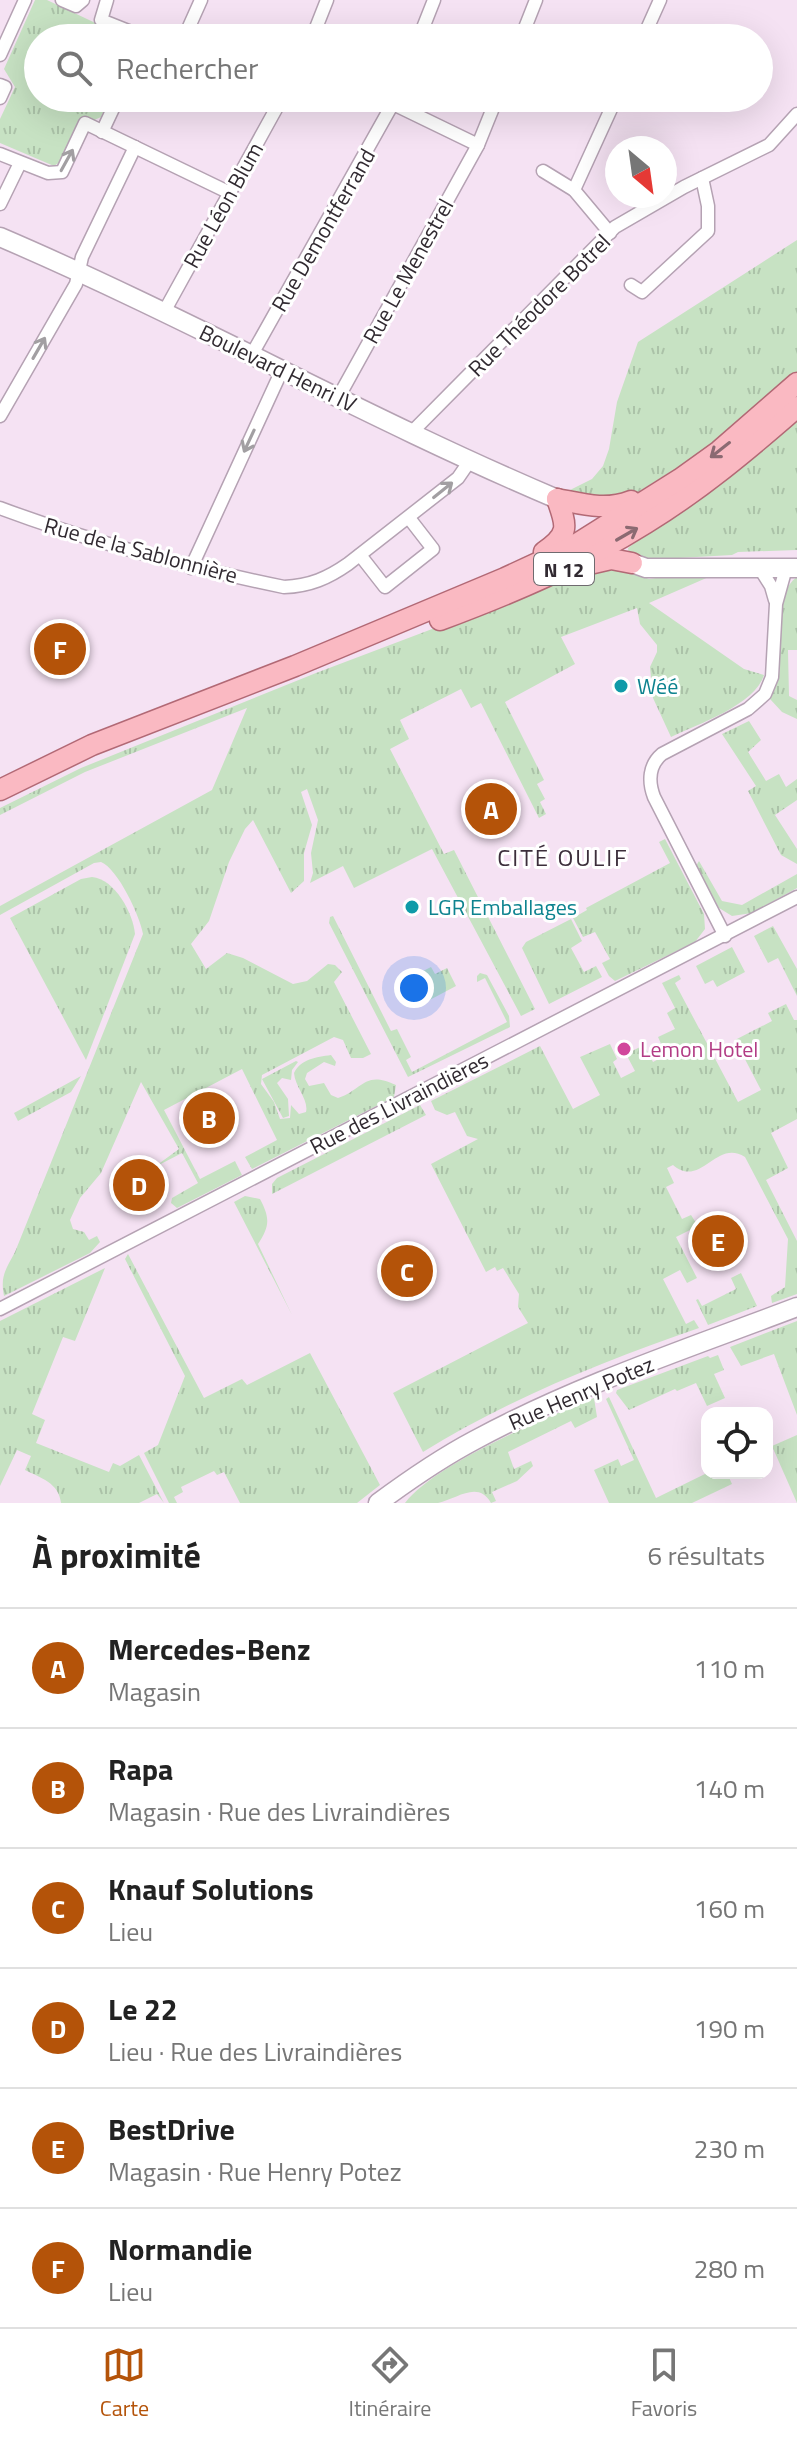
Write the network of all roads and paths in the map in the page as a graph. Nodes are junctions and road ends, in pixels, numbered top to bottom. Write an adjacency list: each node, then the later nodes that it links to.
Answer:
1 (25, 0): 16 (street)
2 (62, 0): 9 (street)
3 (107, 0): 10 (street)
4 (201, 0): 11 (street)
5 (327, 0): 12 (street)
6 (434, 0): 13 (street)
7 (536, 0): 14 (street)
8 (660, 0): 15 (street)
9 (79, 3)
10 (111, 24)
11 (190, 24)
12 (318, 24)
13 (425, 24)
14 (527, 24)
15 (649, 24)
16 (0, 55)
17 (0, 85): 18 (street)
18 (0, 98)
19 (111, 112): 27 (street)
20 (273, 112): 35 (street, Rue Léon Blum)
21 (389, 112): 42 (street, Rue Demontferrand)
22 (416, 112): 28 (street)
23 (491, 112): 28 (street, Rue Le Menestrel)
24 (610, 112): 34 (street)
25 (797, 114): 26 (street, Rue Théodore Botrel)
26 (792, 130): 33 (street, Rue Théodore Botrel)
27 (102, 132): 29 (street); 31 (street, one-way to 27)
28 (478, 145): 45 (street, Rue Le Menestrel)
29 (135, 147): 35 (street); 39 (street)
30 (0, 154): 31 (street)
31 (20, 163): 36 (street)
32 (543, 171): 34 (street)
33 (702, 178): 37 (street, Rue Théodore Botrel); 40 (street)
34 (574, 190): 37 (street)
35 (230, 193): 41 (street, Rue Léon Blum)
36 (0, 204)
37 (610, 233): 48 (street, Rue Théodore Botrel)
38 (0, 237): 39 (street, Boulevard Henri IV)
39 (79, 273): 41 (street, Boulevard Henri IV); 47 (street, one-way to 39)
40 (631, 285)
41 (164, 312): 42 (street, Boulevard Henri IV)
42 (251, 356): 43 (street, Boulevard Henri IV)
43 (282, 370): 45 (street, Boulevard Henri IV); 57 (street, one-way to 57)
44 (797, 383): 50 (main road, N 12, one-way to 50)
45 (338, 398): 48 (street, Boulevard Henri IV)
46 (797, 407): 58 (main road, N 12, one-way to 46)
47 (0, 416)
48 (411, 433): 49 (street, Boulevard Henri IV)
49 (469, 462): 51 (street, Boulevard Henri IV); 53 (street, one-way to 49)
50 (680, 479): 51 (main road, N 12); 63 (main road, N 12)
51 (557, 499): 63 (main road, N 12)
52 (0, 508): 57 (street, Rue de la Sablonnière)
53 (409, 518): 54 (street); 54 (street)
54 (360, 555): 60 (street, Rue de la Sablonnière)
55 (632, 563): 56 (street); 58 (main road, N 12)
56 (759, 567): 59 (street); 62 (street)
57 (191, 568): 60 (street, Rue de la Sablonnière)
58 (565, 568): 64 (main road, N 12)
59 (792, 568): 62 (street)
60 (220, 574): 61 (street)
61 (218, 588)
62 (776, 604): 67 (street)
63 (441, 605): 64 (main road, N 12)
64 (295, 666): 65 (main road, N 12)
65 (0, 790)
66 (797, 897): 67 (street, Rue des Livraindières)
67 (725, 936): 69 (street, Rue des Livraindières)
68 (797, 1307): 70 (street, Rue Henry Potez)
69 (0, 1309)
70 (383, 1501)

